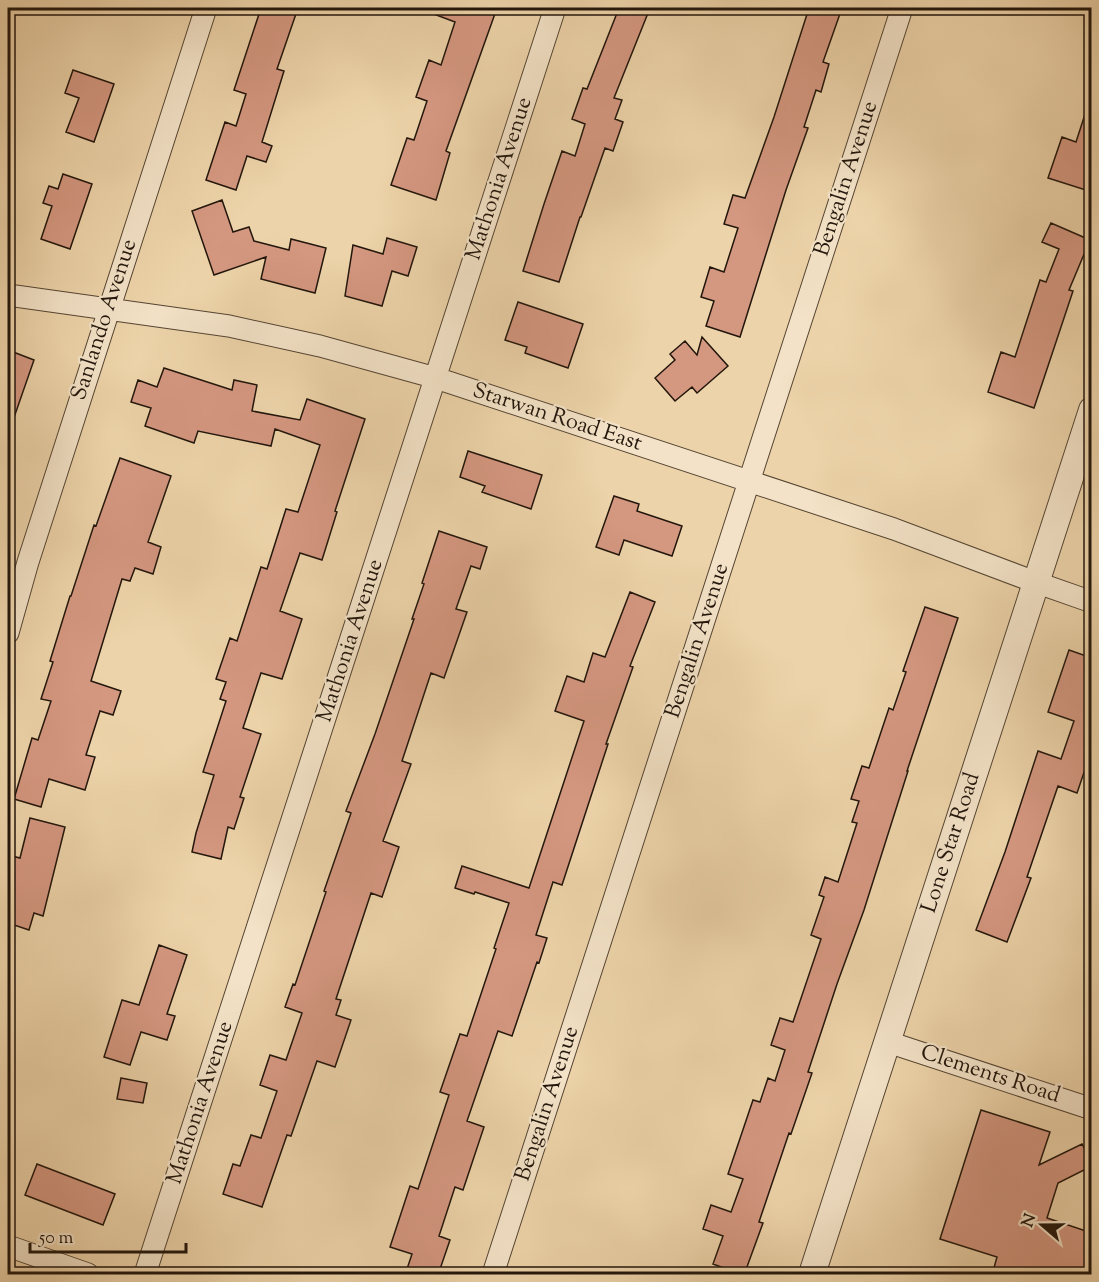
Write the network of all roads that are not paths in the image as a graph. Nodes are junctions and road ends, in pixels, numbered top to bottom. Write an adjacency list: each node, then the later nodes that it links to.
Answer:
1 (206, 8): 5 (street, Sanlando Avenue)
2 (555, 8): 6 (street, Mathonia Avenue)
3 (902, 8): 9 (street, Bengalin Avenue)
4 (8, 295): 5 (street, Starwan Road East)
5 (108, 308): 6 (street, Starwan Road East); 12 (street, Sanlando Avenue)
6 (436, 378): 9 (street, Starwan Road East); 17 (street, Mathonia Avenue)
7 (1092, 410): 8 (street, Lone Star Road)
8 (1087, 442): 10 (street, Lone Star Road)
9 (749, 481): 10 (street, Starwan Road East); 18 (street, Bengalin Avenue)
10 (1035, 582): 11 (street, Starwan Road East); 13 (street, Lone Star Road)
11 (1092, 602)
12 (8, 633)
13 (888, 1042): 14 (street, Clements Road); 19 (street, Lone Star Road)
14 (1092, 1109)
15 (8, 1246): 16 (street)
16 (88, 1275)
17 (146, 1275)
18 (493, 1275)
19 (812, 1275)

